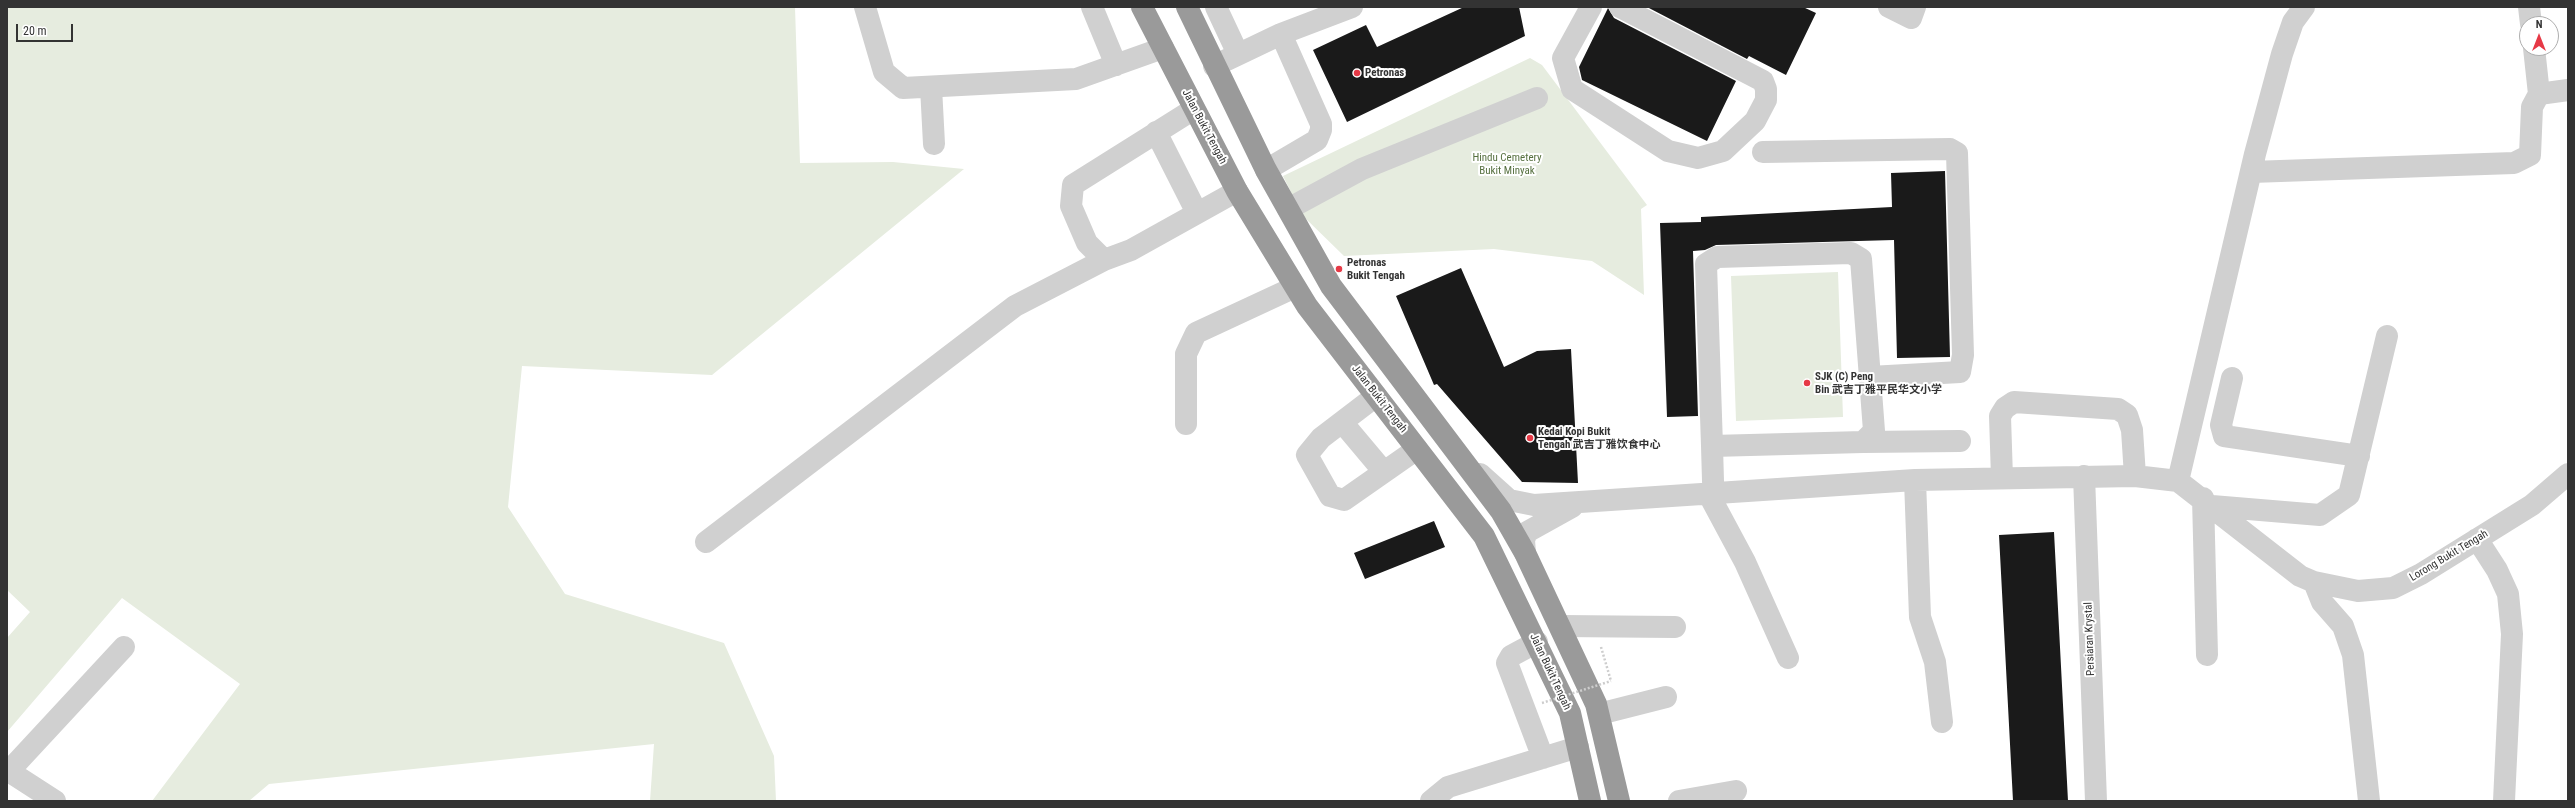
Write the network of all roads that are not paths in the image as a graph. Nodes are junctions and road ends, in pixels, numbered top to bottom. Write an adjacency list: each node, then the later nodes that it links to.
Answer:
1 (865, 7): 18 (street)
2 (1092, 7): 16 (street)
3 (1142, 7): 13 (highway, Jalan Bukit Tengah)
4 (1187, 7): 17 (highway)
5 (1216, 7): 14 (street)
6 (1352, 7): 12 (street)
7 (1591, 7): 8 (street)
8 (1620, 7)
9 (1889, 7): 10 (street)
10 (1915, 7)
11 (2304, 7): 27 (street)
12 (1281, 34): 14 (street); 26 (street)
13 (1163, 48): 16 (street); 22 (highway, Jalan Bukit Tengah)
14 (1238, 54): 17 (street)
15 (2535, 56): 20 (street)
16 (1116, 65): 18 (street)
17 (1214, 66): 26 (highway)
18 (931, 87): 24 (street)
19 (2568, 90): 20 (street)
20 (2538, 94): 27 (street)
21 (1537, 98): 29 (street)
22 (1194, 109): 23 (street); 28 (highway, Jalan Bukit Tengah)
23 (1156, 132): 30 (street); 31 (street)
24 (934, 144)
25 (1763, 152): 34 (street)
26 (1266, 170): 29 (highway)
27 (2251, 172): 51 (street)
28 (1238, 191): 30 (street); 32 (highway, Jalan Bukit Tengah)
29 (1288, 209): 43 (highway)
30 (1197, 213): 31 (street)
31 (1104, 260): 56 (street)
32 (1295, 287): 36 (highway, Jalan Bukit Tengah); 38 (street)
33 (2387, 336): 44 (street)
34 (1870, 377): 40 (street); 41 (street)
35 (2232, 378): 44 (street)
36 (1376, 396): 37 (street); 42 (highway, Jalan Bukit Tengah)
37 (1342, 422): 45 (street); 45 (street)
38 (1186, 424)
39 (1960, 441): 40 (street)
40 (1863, 442): 41 (street)
41 (1712, 446): 52 (street)
42 (1417, 449): 45 (street); 61 (highway, Jalan Bukit Tengah)
43 (1455, 452): 54 (street); 57 (highway)
44 (2359, 456): 53 (street)
45 (1384, 472)
46 (2568, 474): 55 (street, Lorong Bukit Tengah)
47 (2084, 476): 48 (street); 49 (street); 77 (street, Persiaran Krystal)
48 (2135, 476): 49 (street); 51 (street)
49 (2002, 478): 50 (street)
50 (1915, 480): 52 (street); 67 (street)
51 (2178, 481): 53 (street, Lorong Bukit Tengah)
52 (1711, 493): 54 (street); 64 (street)
53 (2208, 502): 58 (street, Lorong Bukit Tengah); 63 (street)
54 (1579, 503): 57 (street)
55 (2478, 539): 58 (street, Lorong Bukit Tengah); 79 (street)
56 (706, 542)
57 (1525, 553): 59 (highway)
58 (2314, 582): 78 (street)
59 (1561, 626): 60 (street); 66 (highway)
60 (1675, 627)
61 (1537, 642): 68 (highway, Jalan Bukit Tengah); 69 (street)
62 (124, 647): 70 (street)
63 (2207, 655)
64 (1788, 658)
65 (1666, 697): 66 (street)
66 (1599, 714): 75 (highway)
67 (1942, 722)
68 (1578, 747): 69 (street); 74 (highway, Jalan Bukit Tengah)
69 (1543, 758): 73 (street)
70 (8, 771): 72 (street)
71 (1736, 791): 76 (street)
72 (55, 801)
73 (1431, 801)
74 (1590, 801)
75 (1619, 801)
76 (1679, 801)
77 (2096, 801)
78 (2370, 801)
79 (2504, 801)

